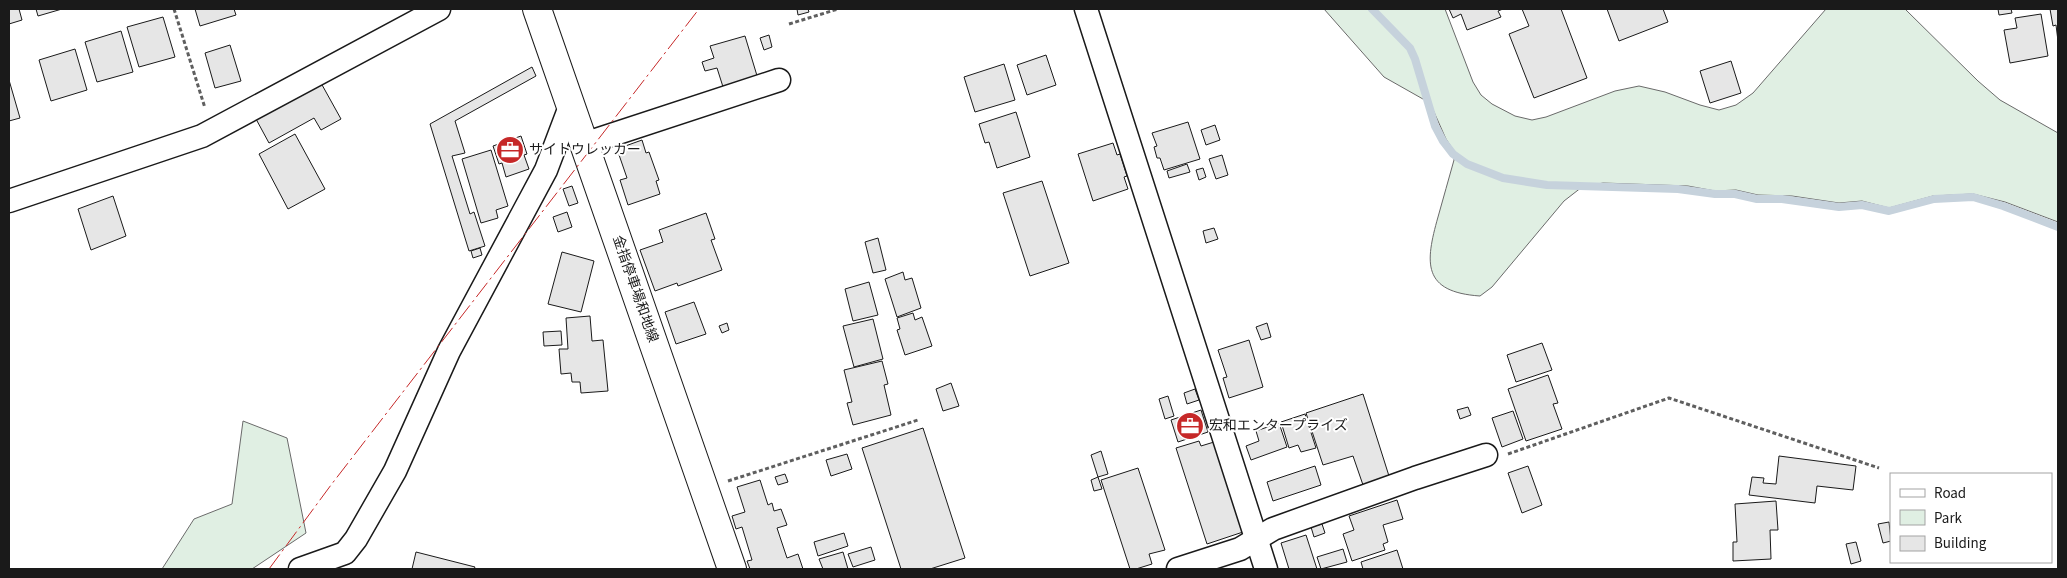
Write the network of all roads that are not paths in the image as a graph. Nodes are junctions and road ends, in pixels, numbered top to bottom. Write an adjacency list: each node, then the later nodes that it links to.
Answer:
1 (439, 9): 7 (street)
2 (538, 9): 5 (main road, 金指停車場和地線)
3 (1086, 9): 9 (street)
4 (779, 80): 6 (street)
5 (571, 104): 6 (main road, 金指停車場和地線); 10 (street)
6 (584, 144): 11 (main road, 金指停車場和地線)
7 (9, 201)
8 (1486, 455): 9 (street)
9 (1257, 539): 12 (street); 13 (street)
10 (300, 569)
11 (732, 569)
12 (1178, 569)
13 (1266, 569)

